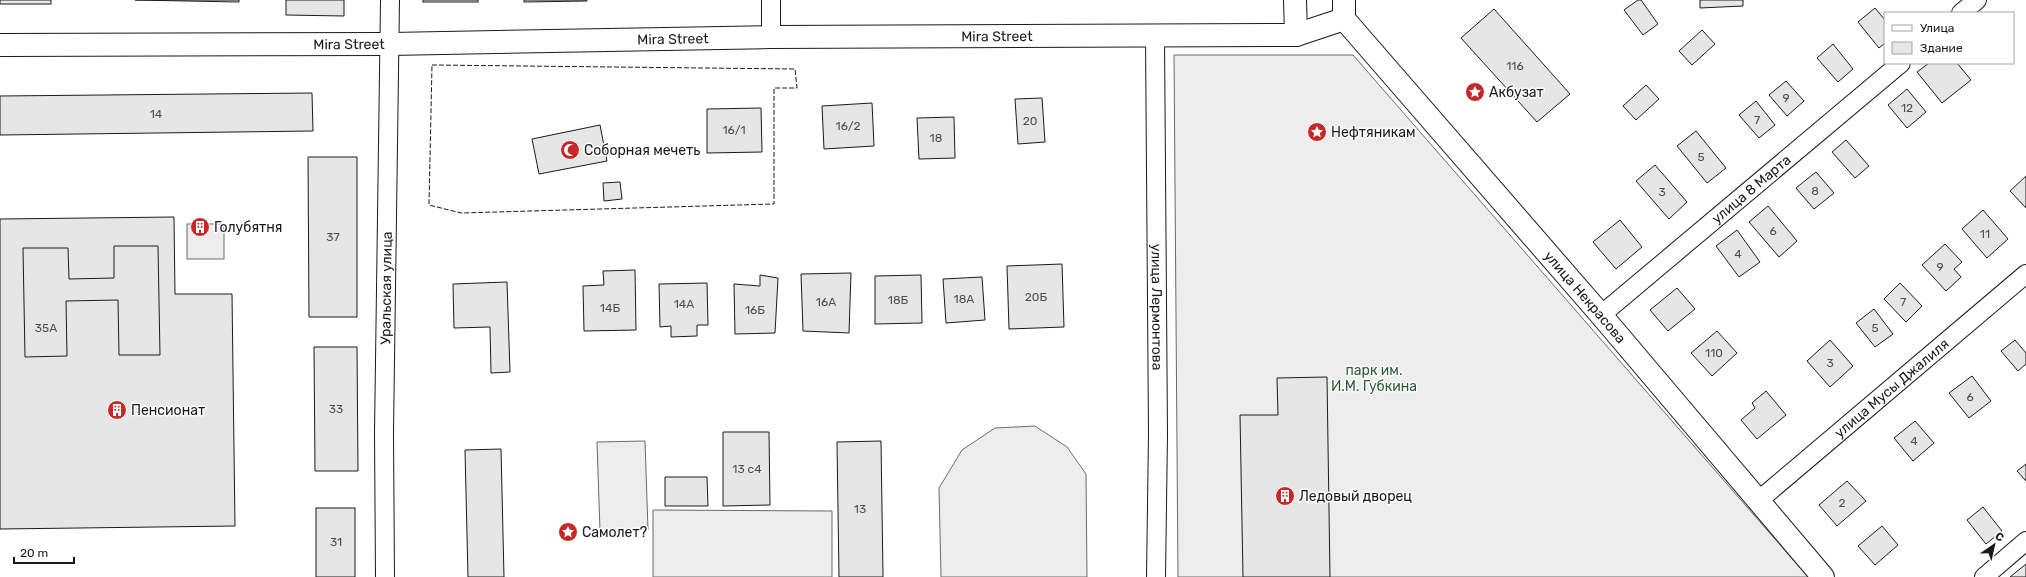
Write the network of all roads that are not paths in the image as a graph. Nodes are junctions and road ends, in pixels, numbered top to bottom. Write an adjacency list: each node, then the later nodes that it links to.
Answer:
1 (390, 0): 10 (street, Уральская улица)
2 (771, 0): 8 (street)
3 (1295, 0): 7 (street)
4 (1976, 0): 6 (street)
5 (1344, 9): 7 (street, Mira Street); 14 (street, улица Некрасова)
6 (1962, 12)
7 (1296, 35): 9 (street, Mira Street)
8 (771, 37): 9 (street, Mira Street); 10 (street, Mira Street)
9 (1155, 37): 18 (street, улица Лермонтова)
10 (390, 44): 11 (street, Mira Street); 17 (street, Уральская улица)
11 (0, 45)
12 (1900, 64): 14 (street, улица 8 Марта)
13 (2026, 274): 15 (street, улица Мусы Джалиля)
14 (1601, 315): 15 (street, улица Некрасова)
15 (1758, 501): 19 (street, улица Некрасова)
16 (2026, 542): 20 (street)
17 (385, 577)
18 (1156, 577)
19 (1823, 577)
20 (1984, 577)

